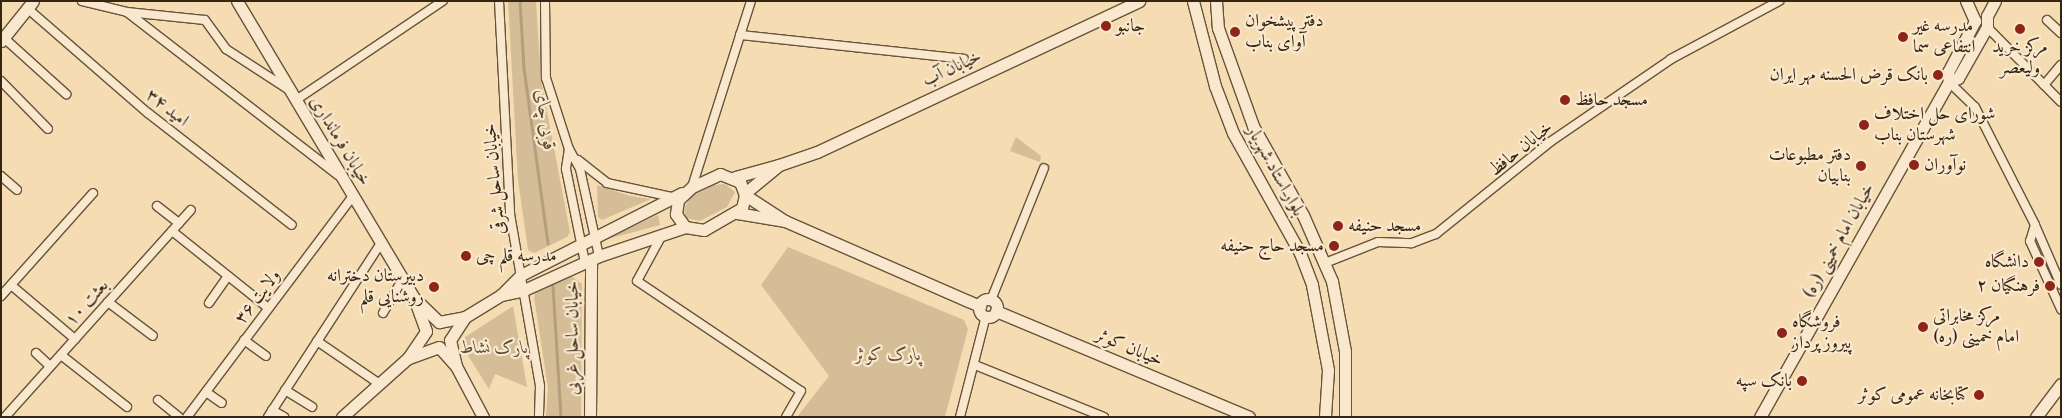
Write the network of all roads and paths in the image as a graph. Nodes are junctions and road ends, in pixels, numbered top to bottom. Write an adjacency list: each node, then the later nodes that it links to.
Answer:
1 (82, 1): 14 (street)
2 (237, 1): 26 (main road, خیابان فرمانداری)
3 (443, 1): 26 (street)
4 (500, 1): 56 (street, خیابان ساحل شرقی)
5 (545, 1): 29 (street)
6 (751, 1): 18 (street)
7 (1139, 1): 30 (main road, خیابان آب)
8 (1193, 1): 55 (main road, بلوار استاد شهریار)
9 (1216, 1): 54 (main road, بلوار استاد شهریار)
10 (1779, 1): 54 (street, خیابان حافظ)
11 (1996, 1): 16 (main road, خیابان امام خمینی (ره))
12 (30, 5): 19 (main road); 45 (street, امید ۳۴)
13 (1969, 6): 16 (main road); 23 (main road, خیابان امام خمینی (ره))
14 (127, 12): 26 (street); 34 (street)
15 (2047, 20): 17 (street)
16 (1987, 21): 23 (main road, خیابان امام خمینی (ره)); 24 (street)
17 (2061, 33)
18 (740, 35): 20 (street); 37 (street)
19 (2, 39): 25 (street)
20 (964, 59)
21 (2061, 65): 24 (street)
22 (1, 81): 28 (street)
23 (1949, 82): 46 (street); 112 (main road, خیابان امام خمینی (ره))
24 (2044, 85): 27 (street)
25 (66, 94)
26 (293, 95): 34 (main road, خیابان فرمانداری)
27 (2061, 102)
28 (48, 129)
29 (569, 149): 37 (street); 50 (street); 52 (street)
30 (779, 166): 33 (main road, خیابان آب); 38 (main road, خیابان آب)
31 (1044, 168): 65 (street)
32 (1, 176): 35 (street)
33 (735, 177): 37 (main road); 38 (main road)
34 (342, 178): 39 (main road, خیابان فرمانداری)
35 (17, 190)
36 (93, 193): 59 (street)
37 (682, 193): 47 (main road); 50 (main road)
38 (745, 194): 42 (main road); 43 (main road)
39 (353, 196): 51 (main road, خیابان فرمانداری); 69 (street, ولایت ۳۶)
40 (157, 206): 44 (street)
41 (191, 210): 44 (street, بعثت ۱۰)
42 (737, 214): 43 (main road); 47 (main road)
43 (785, 221): 68 (main road)
44 (179, 223): 48 (street, بعثت ۱۰)
45 (292, 225)
46 (2035, 225): 60 (street); 70 (street)
47 (685, 227): 49 (main road)
48 (172, 231): 57 (street); 66 (street, بعثت ۱۰)
49 (662, 235): 53 (main road); 106 (street)
50 (593, 238): 52 (main road); 53 (street)
51 (381, 244): 58 (main road, خیابان فرمانداری); 80 (street)
52 (580, 244): 53 (street); 56 (main road)
53 (592, 259): 61 (main road); 105 (main road, خیابان ساحل غربی)
54 (1325, 263): 55 (main road); 111 (main road, بلوار استاد شهریار)
55 (1308, 273): 110 (main road, بلوار استاد شهریار)
56 (521, 275): 61 (street, خیابان ساحل شرقی); 62 (main road)
57 (228, 276): 67 (street); 69 (street)
58 (402, 280): 64 (main road, خیابان فرمانداری); 71 (street)
59 (11, 285): 63 (street); 77 (street)
60 (2061, 285)
61 (524, 290): 62 (main road); 98 (street, خیابان ساحل شرقی)
62 (500, 295): 73 (main road)
63 (1, 296)
64 (414, 298): 74 (main road, خیابان فرمانداری); 75 (main road, خیابان فرمانداری)
65 (991, 300): 68 (main road); 72 (main road)
66 (108, 302): 76 (street); 77 (street, بعثت ۱۰)
67 (210, 303)
68 (980, 306): 72 (main road)
69 (268, 308): 78 (street, ولایت ۳۶)
70 (2061, 309)
71 (383, 313)
72 (991, 314): 86 (street); 109 (main road, خیابان کوثر)
73 (465, 317): 74 (main road); 79 (main road)
74 (439, 322): 75 (main road); 79 (main road)
75 (426, 331): 81 (main road); 85 (main road)
76 (153, 336)
77 (75, 339): 83 (street, بعثت ۱۰)
78 (244, 340): 84 (street); 92 (street, ولایت ۳۶)
79 (450, 340): 81 (main road); 88 (main road)
80 (317, 341): 89 (street); 91 (street)
81 (439, 347): 85 (main road); 88 (main road)
82 (36, 353): 87 (street)
83 (61, 355): 87 (street, بعثت ۱۰); 96 (street)
84 (266, 356)
85 (408, 358): 89 (main road)
86 (975, 364): 107 (street); 108 (street)
87 (50, 366): 99 (street, بعثت ۱۰)
88 (456, 366): 104 (main road)
89 (378, 383): 103 (main road)
90 (2061, 384): 113 (main road)
91 (285, 390): 95 (street); 97 (street)
92 (206, 392): 94 (street); 101 (street, ولایت ۳۶)
93 (158, 400): 100 (street)
94 (222, 403)
95 (312, 406)
96 (126, 407)
97 (270, 413): 102 (street)
98 (539, 415)
99 (5, 417)
100 (179, 417)
101 (187, 417)
102 (284, 417)
103 (342, 417)
104 (483, 417)
105 (590, 417)
106 (786, 417)
107 (960, 417)
108 (1104, 417)
109 (1249, 417)
110 (1325, 417)
111 (1345, 417)
112 (1760, 417)
113 (2036, 417)

